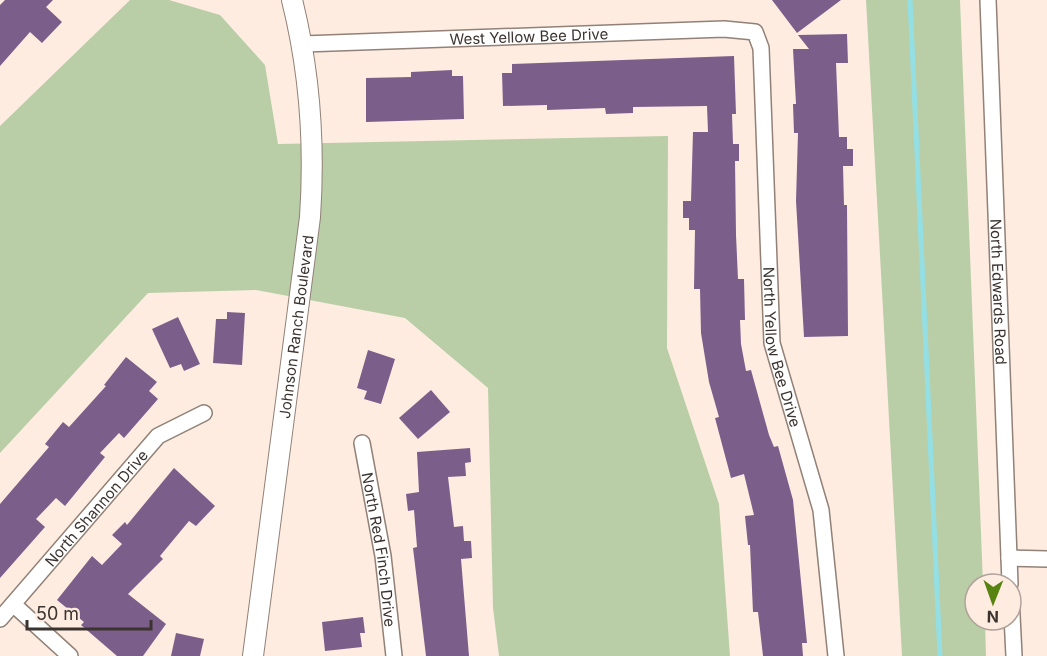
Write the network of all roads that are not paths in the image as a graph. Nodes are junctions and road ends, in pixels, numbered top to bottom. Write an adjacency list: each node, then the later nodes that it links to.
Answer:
1 (292, 0): 4 (street, Johnson Ranch Boulevard)
2 (988, 0): 7 (street, North Edwards Road)
3 (754, 32): 4 (street, West Yellow Bee Drive); 16 (street, North Yellow Bee Drive)
4 (303, 44): 14 (street, Johnson Ranch Boulevard)
5 (204, 413): 10 (street, North Shannon Drive)
6 (362, 442): 15 (street, North Red Finch Drive)
7 (1009, 558): 8 (street); 9 (street, North Edwards Road)
8 (1047, 559)
9 (1010, 572)
10 (13, 604): 11 (street, North Shannon Drive); 13 (street)
11 (0, 619)
12 (1013, 632): 17 (street)
13 (70, 656)
14 (253, 656)
15 (394, 656)
16 (836, 656)
17 (1014, 656)

